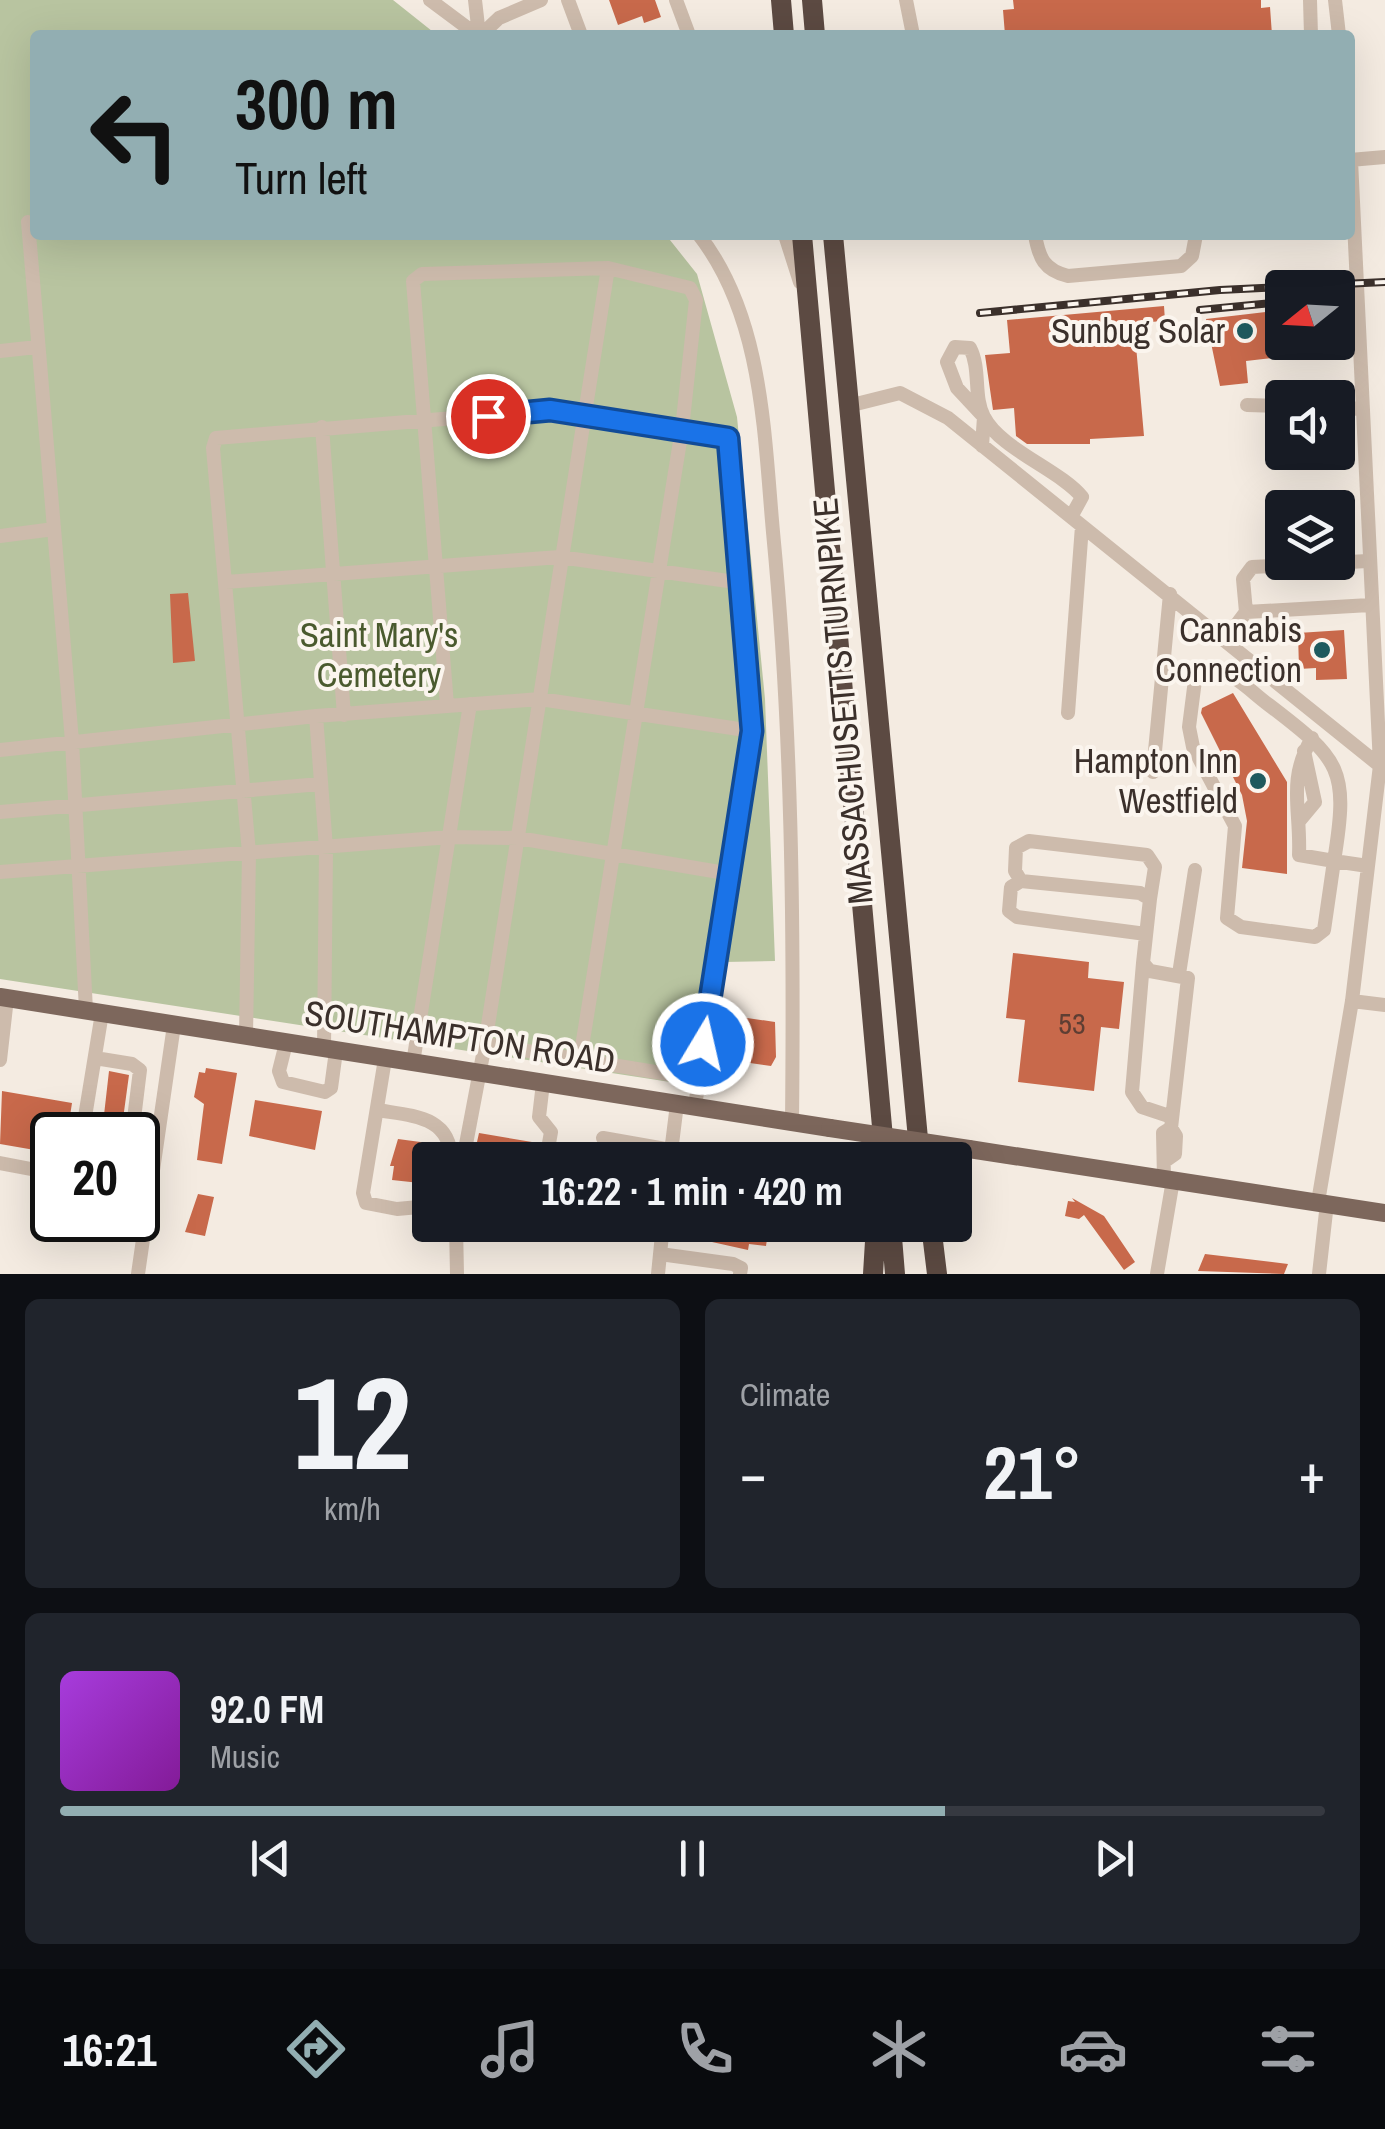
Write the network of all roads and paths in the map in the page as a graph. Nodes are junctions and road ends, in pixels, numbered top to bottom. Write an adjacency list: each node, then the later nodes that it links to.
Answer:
1 (430, 0): 12 (street)
2 (475, 0): 13 (street)
3 (542, 0): 14 (street)
4 (568, 0): 15 (street)
5 (676, 0): 16 (street)
6 (781, 0): 17 (highway)
7 (812, 0): 18 (highway)
8 (906, 0): 19 (street)
9 (1310, 0): 20 (street)
10 (1320, 0): 11 (street)
11 (1335, 4): 21 (street)
12 (472, 30)
13 (478, 30)
14 (485, 30)
15 (578, 30)
16 (687, 30)
17 (784, 30)
18 (815, 30)
19 (913, 30)
20 (1311, 30)
21 (1338, 30)
22 (1385, 157): 23 (street)
23 (1355, 160)
24 (28, 222): 34 (street)
25 (702, 240): 117 (street)
26 (787, 240): 33 (street)
27 (802, 240): 33 (highway, MASSACHUSETTS TURNPIKE)
28 (833, 240): 37 (highway, MASSACHUSETTS TURNPIKE)
29 (1036, 240): 30 (street)
30 (1195, 240)
31 (1354, 240): 40 (street)
32 (608, 268): 41 (street); 42 (street); 44 (street)
33 (808, 307): 77 (highway, MASSACHUSETTS TURNPIKE)
34 (37, 347): 35 (street); 47 (street)
35 (0, 350)
36 (1247, 405): 38 (street)
37 (848, 406): 45 (street); 127 (highway, MASSACHUSETTS TURNPIKE)
38 (1265, 406)
39 (1355, 409): 40 (street)
40 (1363, 409): 50 (street)
41 (584, 414): 42 (street); 44 (street); 49 (street)
42 (425, 421): 43 (street); 51 (street)
43 (322, 428): 53 (street); 54 (street)
44 (682, 429): 52 (street); 55 (street)
45 (982, 446): 46 (street); 46 (street)
46 (1076, 522): 56 (street); 63 (street)
47 (54, 530): 48 (street); 69 (street)
48 (0, 536)
49 (560, 557): 51 (street); 52 (street); 60 (street)
50 (1368, 561): 57 (street); 58 (street)
51 (438, 566): 53 (street); 62 (street)
52 (660, 571): 55 (street); 64 (street)
53 (332, 575): 54 (street); 65 (street)
54 (226, 582): 67 (street)
55 (742, 583): 68 (street)
56 (1170, 594): 59 (street); 73 (street)
57 (1370, 605): 58 (street); 72 (street)
58 (1246, 612): 59 (street)
59 (1225, 640): 72 (street)
60 (540, 699): 61 (street); 64 (street); 80 (street)
61 (470, 704): 62 (street); 79 (street)
62 (447, 705): 65 (street)
63 (1068, 712)
64 (637, 714): 68 (street); 83 (street)
65 (344, 715): 66 (street)
66 (316, 716): 67 (street); 74 (street)
67 (239, 724): 69 (street); 75 (street)
68 (752, 731): 89 (street)
69 (72, 741): 71 (street); 76 (street)
70 (1308, 745): 84 (street); 84 (street); 84 (street)
71 (0, 750)
72 (1382, 768): 86 (street)
73 (1154, 772)
74 (320, 784): 75 (street); 81 (street)
75 (242, 792): 76 (street); 82 (street)
76 (77, 804): 78 (street); 85 (street)
77 (854, 805): 125 (highway); 126 (highway, MASSACHUSETTS TURNPIKE)
78 (0, 812)
79 (450, 838): 80 (street); 81 (street); 108 (street)
80 (518, 838): 83 (street); 102 (street)
81 (326, 848): 82 (street); 103 (street)
82 (249, 853): 85 (street); 100 (street)
83 (615, 856): 89 (street); 105 (street)
84 (1334, 862): 86 (street)
85 (80, 866): 88 (street); 98 (street)
86 (1368, 866): 96 (street)
87 (1195, 870): 94 (street)
88 (0, 872)
89 (731, 874): 110 (street)
90 (1021, 881): 91 (street); 91 (street); 92 (street)
91 (1150, 900): 92 (street)
92 (1146, 934): 93 (street)
93 (1143, 963): 94 (street); 118 (street)
94 (1179, 974): 118 (street)
95 (4, 997): 98 (main road, SOUTHAMPTON ROAD); 107 (street)
96 (1352, 1001): 97 (street); 131 (street)
97 (1385, 1005)
98 (94, 1012): 99 (main road, SOUTHAMPTON ROAD); 104 (street)
99 (174, 1025): 100 (main road, SOUTHAMPTON ROAD); 116 (street)
100 (246, 1036): 101 (main road, SOUTHAMPTON ROAD)
101 (286, 1043): 103 (main road, SOUTHAMPTON ROAD); 103 (street)
102 (485, 1044): 105 (street); 109 (street)
103 (330, 1050): 106 (main road, SOUTHAMPTON ROAD)
104 (95, 1058): 114 (street); 115 (street)
105 (580, 1058): 110 (street)
106 (386, 1059): 108 (main road, SOUTHAMPTON ROAD); 113 (street)
107 (0, 1060)
108 (414, 1063): 109 (main road, SOUTHAMPTON ROAD)
109 (479, 1073): 111 (main road, SOUTHAMPTON ROAD); 121 (street)
110 (698, 1078): 112 (street)
111 (543, 1083): 112 (main road, SOUTHAMPTON ROAD); 122 (street)
112 (686, 1105): 117 (main road, SOUTHAMPTON ROAD); 124 (street)
113 (378, 1110): 120 (street); 132 (street)
114 (86, 1112)
115 (135, 1112)
116 (158, 1112)
117 (792, 1122): 130 (main road, SOUTHAMPTON ROAD, bridge)
118 (1171, 1122): 130 (street)
119 (603, 1138): 123 (street)
120 (448, 1142)
121 (466, 1142)
122 (549, 1142)
123 (619, 1142)
124 (675, 1142)
125 (870, 1142)
126 (883, 1142)
127 (918, 1142)
128 (0, 1164): 129 (street)
129 (30, 1169)
130 (1168, 1173): 131 (main road, SOUTHAMPTON ROAD); 150 (street)
131 (1322, 1202): 133 (main road, SOUTHAMPTON ROAD); 151 (street)
132 (412, 1208)
133 (1385, 1213)
134 (140, 1242): 142 (street)
135 (456, 1242): 143 (street)
136 (661, 1242): 141 (street)
137 (875, 1242): 146 (highway)
138 (893, 1242): 147 (highway)
139 (928, 1242): 148 (highway)
140 (931, 1242): 149 (highway)
141 (660, 1254): 144 (street); 145 (street)
142 (138, 1274)
143 (457, 1274)
144 (658, 1274)
145 (740, 1274)
146 (873, 1274)
147 (896, 1274)
148 (929, 1274)
149 (936, 1274)
150 (1157, 1274)
151 (1319, 1274)

